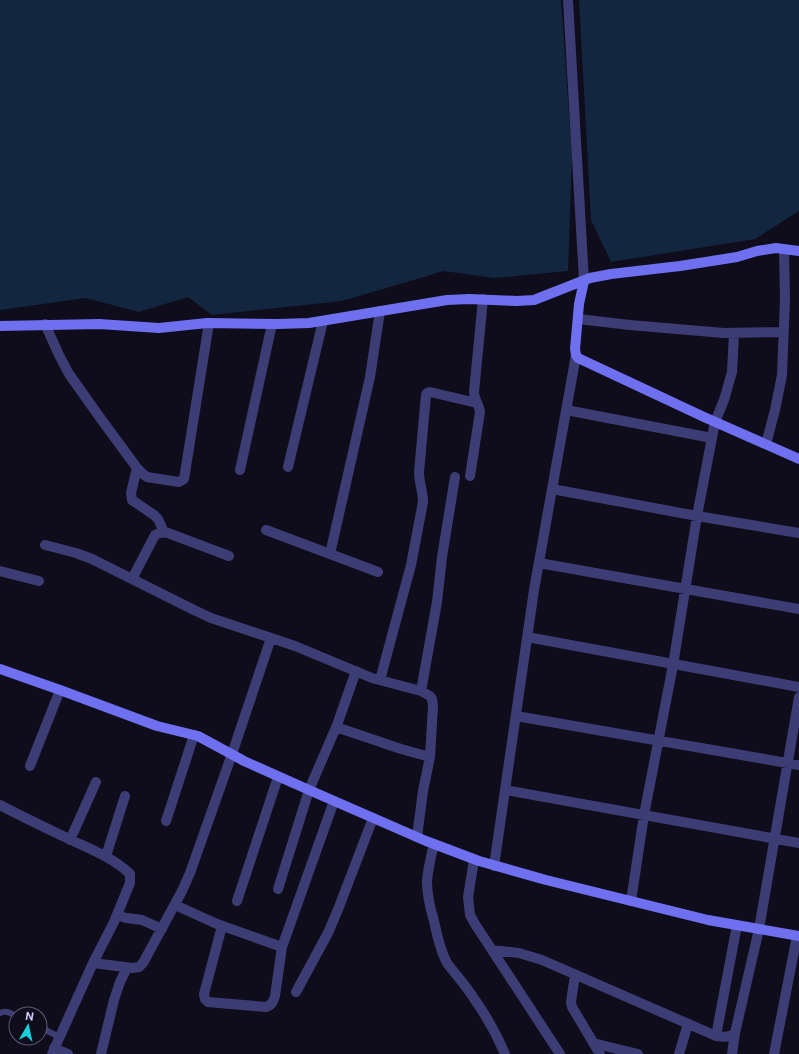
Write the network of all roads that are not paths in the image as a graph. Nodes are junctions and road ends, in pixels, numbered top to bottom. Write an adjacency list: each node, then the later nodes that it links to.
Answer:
1 (568, 0): 4 (street)
2 (784, 249): 3 (street); 4 (street); 13 (street)
3 (799, 251)
4 (584, 281): 5 (street); 7 (street)
5 (483, 300): 6 (street); 16 (street)
6 (380, 312): 8 (street); 33 (street)
7 (578, 319): 14 (street); 15 (street)
8 (323, 320): 11 (street); 22 (street)
9 (45, 324): 10 (street); 12 (street); 23 (street)
10 (209, 324): 11 (street); 23 (street)
11 (272, 324): 24 (street)
12 (0, 326)
13 (783, 332): 14 (street); 20 (street)
14 (734, 333): 18 (street)
15 (576, 355): 17 (street); 18 (street)
16 (477, 403): 25 (street); 47 (street)
17 (566, 410): 19 (street); 27 (street)
18 (715, 422): 19 (street); 20 (street)
19 (712, 438): 28 (street)
20 (766, 444): 21 (street)
21 (799, 459)
22 (288, 467)
23 (137, 468): 30 (street)
24 (240, 470)
25 (470, 476)
26 (455, 477): 50 (street)
27 (552, 489): 28 (street); 35 (street)
28 (697, 516): 31 (street); 40 (street)
29 (266, 530): 33 (street)
30 (164, 532): 34 (street); 38 (street)
31 (799, 532)
32 (45, 545): 38 (street)
33 (330, 554): 37 (street)
34 (229, 556)
35 (539, 563): 40 (street); 43 (street)
36 (0, 572): 39 (street)
37 (378, 572)
38 (132, 579): 42 (street)
39 (39, 581)
40 (686, 589): 41 (street); 44 (street)
41 (799, 609)
42 (271, 638): 46 (street); 56 (street)
43 (527, 638): 44 (street); 52 (street)
44 (673, 665): 48 (street); 55 (street)
45 (0, 668): 49 (street)
46 (356, 671): 47 (street); 53 (street)
47 (380, 680): 50 (street)
48 (799, 687)
49 (60, 690): 54 (street); 59 (street)
50 (421, 691): 57 (street)
51 (799, 697): 58 (street)
52 (516, 716): 55 (street); 64 (street)
53 (336, 727): 57 (street); 63 (street)
54 (194, 735): 56 (street); 70 (street)
55 (658, 741): 58 (street); 68 (street)
56 (232, 754): 61 (street); 82 (street)
57 (430, 756): 71 (street)
58 (788, 764): 60 (street); 72 (street)
59 (30, 766)
60 (799, 766)
61 (278, 776): 63 (street); 80 (street)
62 (96, 782): 73 (street)
63 (309, 790): 66 (street); 79 (street)
64 (505, 790): 68 (street); 78 (street)
65 (125, 796): 76 (street)
66 (334, 802): 69 (street); 89 (street)
67 (0, 806): 73 (street)
68 (644, 815): 72 (street); 81 (street)
69 (373, 818): 71 (street); 94 (street)
70 (166, 821)
71 (417, 837): 75 (street)
72 (775, 839): 74 (street); 87 (street)
73 (70, 840): 76 (street)
74 (799, 843)
75 (434, 844): 77 (street); 104 (street)
76 (106, 856): 83 (street)
77 (474, 860): 78 (street); 90 (street)
78 (494, 866): 81 (street)
79 (278, 889)
80 (237, 901)
81 (631, 901): 84 (street)
82 (175, 904): 85 (street); 86 (street)
83 (117, 914): 86 (street); 91 (street)
84 (737, 925): 87 (street); 98 (street)
85 (222, 926): 89 (street); 89 (street)
86 (162, 929): 92 (street)
87 (759, 929): 88 (street); 97 (street)
88 (798, 936): 110 (street)
89 (282, 947)
90 (492, 950): 93 (street); 105 (street)
91 (93, 963): 92 (street); 99 (street)
92 (128, 968): 103 (street)
93 (575, 975): 95 (street); 100 (street)
94 (296, 992)
95 (688, 1024): 98 (street); 108 (street)
96 (48, 1031): 99 (lane)
97 (735, 1034): 98 (street); 109 (street)
98 (716, 1036)
99 (59, 1037): 101 (street)
100 (593, 1043): 106 (street); 107 (street)
101 (53, 1051): 102 (street)
102 (68, 1054)
103 (101, 1054)
104 (505, 1054)
105 (560, 1054)
106 (600, 1054)
107 (638, 1054)
108 (679, 1054)
109 (732, 1054)
110 (774, 1054)

